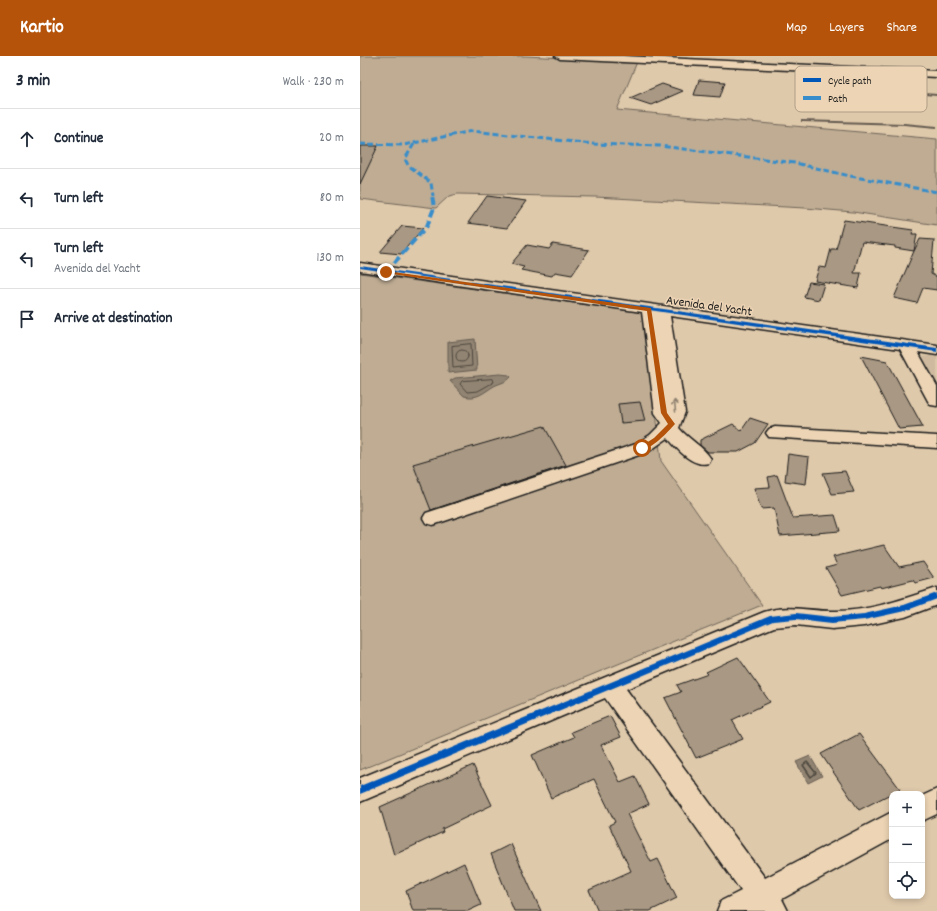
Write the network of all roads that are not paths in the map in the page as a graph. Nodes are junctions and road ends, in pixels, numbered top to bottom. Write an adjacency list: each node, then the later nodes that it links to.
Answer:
1 (560, 56): 2 (street)
2 (795, 67)
3 (927, 74): 4 (street)
4 (937, 74)
5 (360, 268): 6 (street, Avenida del Yacht)
6 (656, 310): 7 (street, Avenida del Yacht); 10 (street)
7 (906, 346): 8 (street, Avenida del Yacht); 9 (street)
8 (937, 350)
9 (937, 401)
10 (670, 426): 13 (street); 14 (street)
11 (775, 433): 12 (street)
12 (937, 442)
13 (702, 459)
14 (433, 518)
15 (937, 596): 16 (street)
16 (610, 686): 17 (street); 21 (street)
17 (360, 790)
18 (937, 801): 19 (street)
19 (925, 807)
20 (889, 827): 21 (street)
21 (767, 903): 22 (street)
22 (731, 911)

